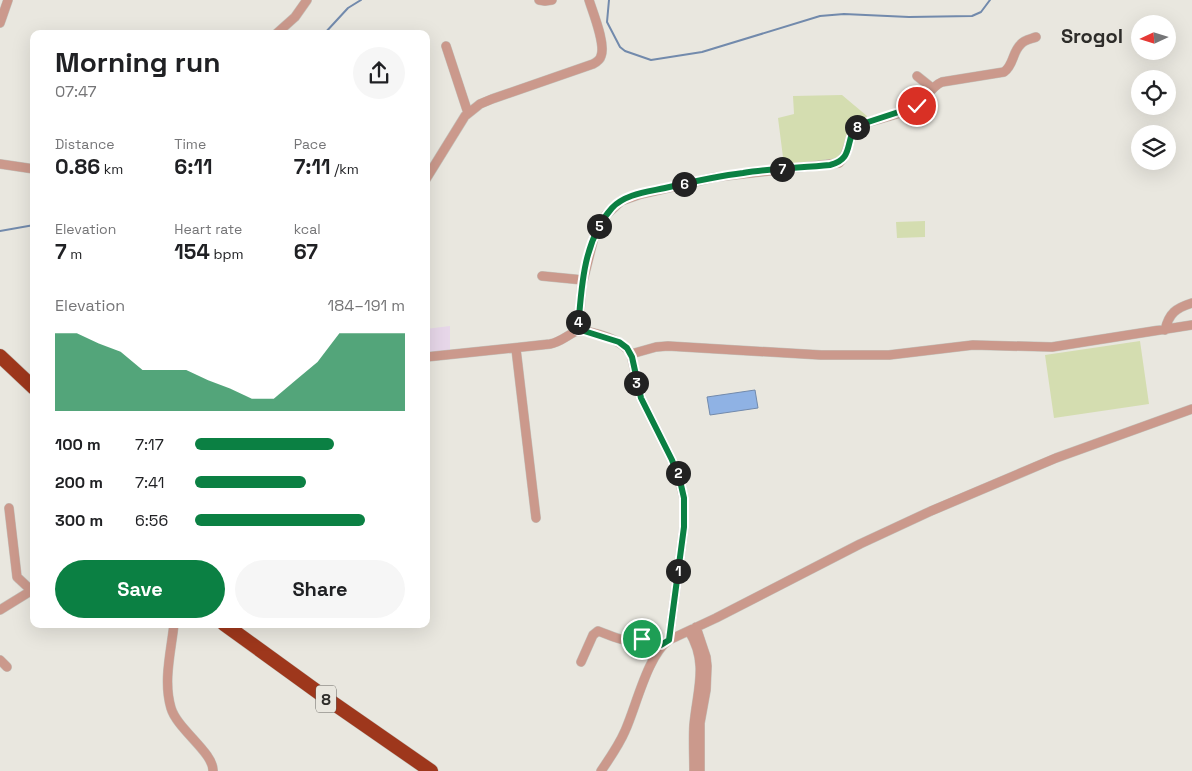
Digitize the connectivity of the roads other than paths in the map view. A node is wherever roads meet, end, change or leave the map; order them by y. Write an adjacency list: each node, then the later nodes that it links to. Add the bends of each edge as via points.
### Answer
1 (8, 0): 6 (street)
2 (307, 0): 7 (street)
3 (539, 0): 4 (street)
4 (552, 0)
5 (589, 0): 12 (street, via 602,44 599,61 492,99)
6 (0, 23)
7 (280, 30)
8 (1036, 37): 11 (street, via 1021,44 1004,72 942,82)
9 (446, 46): 12 (street)
10 (917, 76): 11 (street)
11 (932, 88): 17 (street, via 910,109 859,125 847,154 839,163 716,177 621,201 606,215 594,237)
12 (468, 113): 15 (street)
13 (0, 164): 14 (street)
14 (30, 168)
15 (430, 174)
16 (542, 276): 17 (street)
17 (583, 280): 21 (street)
18 (1192, 303): 20 (street, via 1168,317)
19 (1192, 326): 20 (street)
20 (1165, 330): 23 (street, via 1052,347 968,346 889,355 820,355 668,346)
21 (578, 331): 22 (street, via 556,343); 23 (street, via 619,342)
22 (516, 349): 24 (street); 29 (street)
23 (631, 354): 36 (street, via 641,398 675,466 684,498 684,527)
24 (430, 357)
25 (2, 361): 26 (highway)
26 (30, 385)
27 (1192, 409): 35 (street, via 1056,458 931,511)
28 (9, 508): 30 (street, via 17,577)
29 (536, 518)
30 (30, 588)
31 (30, 592): 32 (street)
32 (0, 610)
33 (174, 628): 41 (street, via 168,673 172,710 211,760)
34 (229, 628): 42 (highway, 8)
35 (692, 629): 36 (street); 40 (street, via 701,666)
36 (665, 642): 38 (street, via 627,640 598,631 593,635); 43 (street, via 649,667 624,733)
37 (0, 660): 39 (street)
38 (582, 662)
39 (7, 667)
40 (697, 723): 44 (street); 45 (street)
41 (213, 771)
42 (431, 771)
43 (601, 771)
44 (694, 771)
45 (700, 771)

